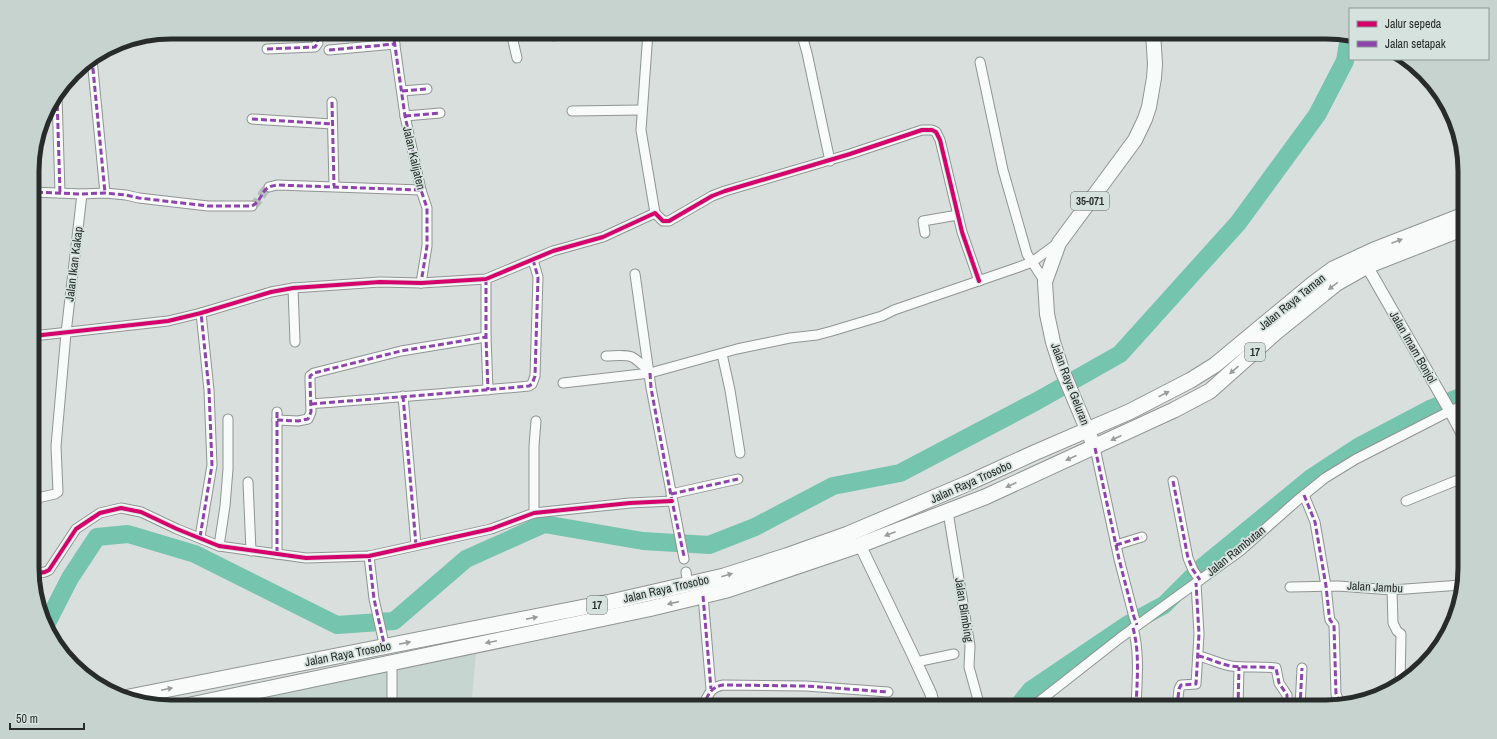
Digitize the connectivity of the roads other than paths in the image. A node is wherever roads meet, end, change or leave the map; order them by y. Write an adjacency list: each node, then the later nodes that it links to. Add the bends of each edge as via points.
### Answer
1 (317, 39): 8 (street, via 315,46)
2 (395, 39): 7 (street, Jalan Kalijaten)
3 (513, 39): 10 (street)
4 (647, 39): 17 (street)
5 (803, 39): 23 (street)
6 (1153, 39): 37 (main road, Jalan Raya Geluran / 35-071, via 1153,90 1135,140)
7 (395, 44): 9 (street); 14 (street, Jalan Kalijaten)
8 (267, 49)
9 (329, 50)
10 (517, 58)
11 (980, 62): 40 (street, via 1003,170 1027,254)
12 (93, 65): 28 (street)
13 (427, 89): 14 (street)
14 (402, 91): 20 (street, Jalan Kalijaten)
15 (332, 102): 22 (street)
16 (57, 105): 29 (street)
17 (641, 110): 18 (street); 32 (street, via 641,137)
18 (572, 111)
19 (440, 113): 20 (street)
20 (405, 116): 26 (street, Jalan Kalijaten)
21 (252, 119): 22 (street)
22 (332, 124): 24 (street)
23 (830, 160): 32 (street, via 725,191 669,221 663,221); 33 (street, via 922,130 932,130 940,140)
24 (334, 186): 25 (street); 26 (street)
25 (269, 187)
26 (421, 190): 45 (street, Jalan Kalijaten, via 427,208 427,246)
27 (39, 192): 29 (street)
28 (105, 192): 30 (street); 31 (street, via 208,206)
29 (60, 193): 30 (street)
30 (82, 194): 48 (street, Jalan Ikan Kakap)
31 (252, 206)
32 (654, 213): 38 (street, via 603,237 552,251)
33 (958, 215): 36 (street, via 924,221); 43 (street)
34 (1458, 218): 39 (highway, Jalan Raya Taman / 17, one-way to 34)
35 (1458, 230): 39 (highway, Jalan Raya Taman / 17)
36 (925, 233)
37 (1059, 243): 40 (street); 44 (main road, Jalan Raya Geluran / 35-071)
38 (537, 258): 42 (street); 56 (street, via 535,380 529,386)
39 (1364, 261): 59 (street, Jalan Imam Bonjol); 64 (highway, Jalan Raya Taman / 17, one-way to 39, via 1191,380 1215,365 1333,269); 65 (highway, Jalan Raya Taman / 17, one-way to 65, via 1210,391)
40 (1032, 262): 43 (street); 44 (street)
41 (635, 274): 54 (street)
42 (486, 279): 45 (street); 50 (street)
43 (979, 281): 52 (street, via 832,332 790,338)
44 (1045, 282): 64 (main road, Jalan Raya Geluran / 35-071, via 1047,314 1054,342 1062,370)
45 (421, 283): 46 (street, via 380,282)
46 (293, 288): 47 (street); 51 (street)
47 (201, 313): 48 (street, via 168,321); 77 (street, via 209,390 212,465)
48 (66, 333): 49 (street); 72 (street, Jalan Ikan Kakap, via 56,446 58,492)
49 (39, 335)
50 (486, 337): 56 (street); 58 (street, via 401,351 314,373 310,376)
51 (295, 342)
52 (722, 354): 54 (street); 66 (street)
53 (606, 356): 54 (street, via 633,357)
54 (650, 373): 55 (street); 73 (street)
55 (562, 383)
56 (488, 390): 57 (street)
57 (403, 396): 58 (street); 79 (street)
58 (311, 404): 84 (street, via 310,416 306,420 298,421 277,416)
59 (1446, 404): 60 (street, Jalan Rambutan); 63 (street, Jalan Imam Bonjol); 71 (street, Jalan Rambutan, via 1325,478)
60 (1458, 405)
61 (228, 419): 82 (street, via 228,470)
62 (536, 421): 75 (street, via 534,446)
63 (1458, 426)
64 (1087, 430): 65 (main road, Jalan Raya Geluran / 35-071); 95 (highway, Jalan Raya Trosobo / 17, one-way to 64, via 615,601 687,578 754,566 848,534)
65 (1095, 448): 76 (highway, Jalan Raya Trosobo / 17, one-way to 76); 81 (street)
66 (740, 453)
67 (738, 479): 73 (street)
68 (1458, 480): 74 (street)
69 (1173, 481): 88 (street, via 1188,558)
70 (248, 482): 83 (street)
71 (1304, 495): 88 (street, Jalan Rambutan, via 1240,551); 90 (street, via 1315,522)
72 (39, 498)
73 (672, 498): 75 (street); 86 (street)
74 (1406, 501)
75 (539, 512): 79 (street, via 491,529)
76 (948, 512): 80 (highway, Jalan Raya Trosobo / 17, one-way to 80); 111 (street, Jalan Blimbing, via 970,646 969,667)
77 (200, 538): 82 (street); 87 (street, via 141,512 121,508 100,513 76,529 49,570)
78 (1142, 538): 81 (street)
79 (416, 545): 85 (street)
80 (860, 545): 93 (highway, Jalan Raya Trosobo / 17, via 768,577); 99 (street)
81 (1116, 545): 94 (street)
82 (219, 546): 83 (street)
83 (251, 551): 84 (street)
84 (277, 554): 85 (street, via 306,558)
85 (369, 556): 95 (street, via 374,599)
86 (684, 557)
87 (39, 573)
88 (1196, 578): 94 (street, Jalan Rambutan); 97 (street)
89 (1457, 585): 92 (street, Jalan Jambu)
90 (1326, 586): 91 (street, Jalan Jambu); 92 (street, Jalan Jambu); 106 (street, via 1329,614 1334,630 1336,694)
91 (1290, 587)
92 (1392, 590): 102 (street, via 1393,623 1401,634)
93 (703, 596): 98 (highway, Jalan Raya Trosobo / 17, one-way to 98); 103 (street)
94 (1135, 623): 112 (street, Jalan Rambutan); 113 (street)
95 (383, 641): 105 (highway, Jalan Raya Trosobo / 17, one-way to 95)
96 (954, 654): 99 (street)
97 (1198, 656): 100 (street); 114 (street, via 1196,684 1181,685)
98 (392, 662): 107 (highway, Jalan Raya Trosobo / 17); 108 (street)
99 (916, 662): 110 (street)
100 (1239, 667): 115 (street); 116 (street, via 1276,668)
101 (1302, 668): 117 (street)
102 (1400, 677)
103 (711, 689): 104 (street, via 717,686 806,686); 109 (street)
104 (888, 692)
105 (140, 696)
106 (1339, 699)
107 (213, 700)
108 (392, 700)
109 (706, 700)
110 (932, 700)
111 (978, 700)
112 (1041, 700)
113 (1136, 700)
114 (1178, 700)
115 (1238, 700)
116 (1287, 700)
117 (1300, 700)

